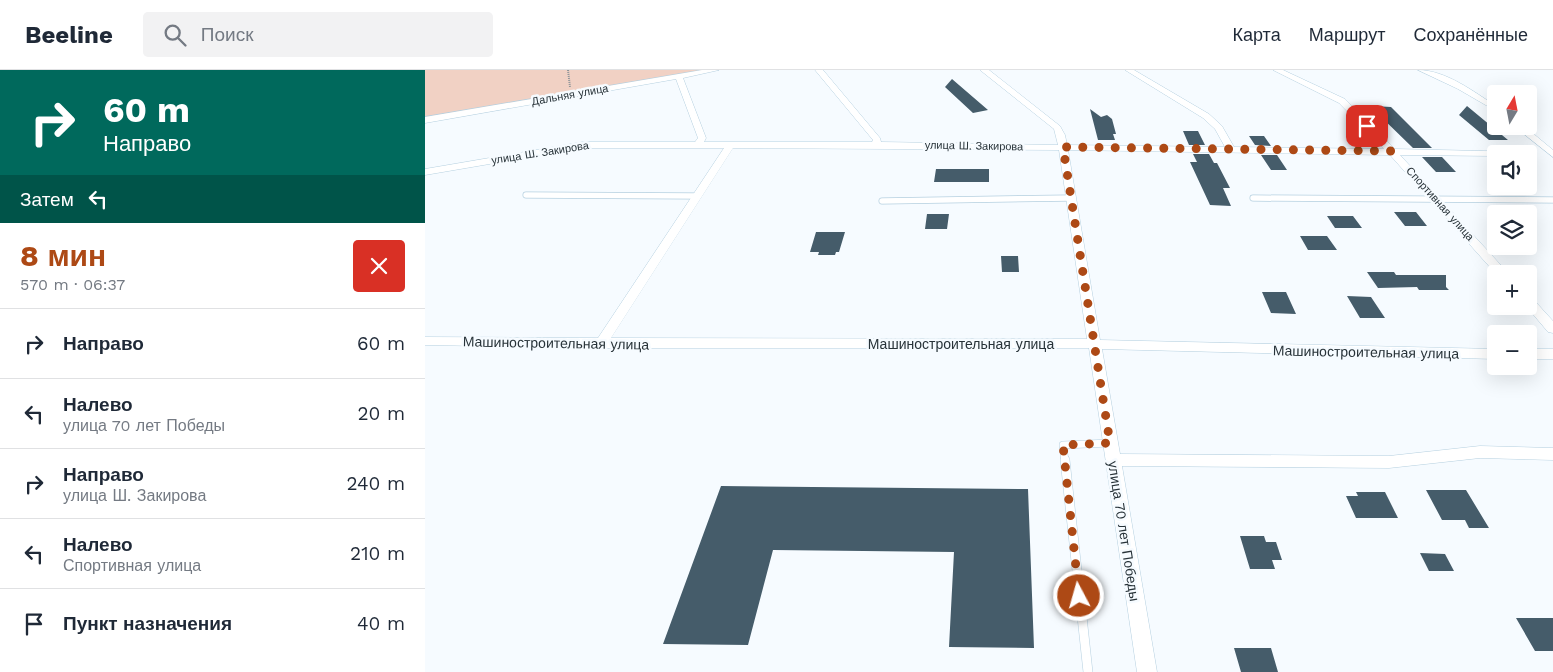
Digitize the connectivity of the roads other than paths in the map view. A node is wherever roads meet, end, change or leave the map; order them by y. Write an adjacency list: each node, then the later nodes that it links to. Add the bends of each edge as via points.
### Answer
1 (715, 70): 7 (street, Дальняя улица)
2 (819, 70): 13 (street, via 877,140)
3 (984, 70): 14 (street, улица 70 лет Победы, via 1057,128)
4 (1129, 70): 15 (street, via 1206,116 1219,128)
5 (1277, 70): 16 (street, Спортивная улица, via 1342,101)
6 (1422, 70): 8 (street, via 1461,87)
7 (679, 76): 9 (street, Дальняя улица); 12 (street, via 702,138)
8 (1487, 103)
9 (425, 120)
10 (1529, 135): 19 (street)
11 (730, 144): 12 (street, улица Ш. Закирова); 13 (street, улица Ш. Закирова); 22 (street)
12 (698, 145): 20 (street, улица Ш. Закирова, via 583,145)
13 (876, 145): 14 (street, улица Ш. Закирова)
14 (1063, 147): 15 (street, улица Ш. Закирова); 23 (street, улица 70 лет Победы)
15 (1231, 150): 16 (street, улица Ш. Закирова)
16 (1391, 151): 17 (street, улица Ш. Закирова); 25 (street, Спортивная улица)
17 (1487, 153)
18 (1537, 154): 19 (street, улица Ш. Закирова)
19 (1553, 154)
20 (425, 172)
21 (526, 195): 22 (lane)
22 (697, 196): 32 (street)
23 (1071, 198): 27 (lane); 33 (street, улица 70 лет Победы)
24 (1253, 198): 25 (lane)
25 (1435, 200): 26 (lane); 28 (street, Спортивная улица)
26 (1553, 200)
27 (882, 201)
28 (1495, 265)
29 (1537, 311): 30 (street)
30 (1553, 328)
31 (425, 341): 32 (street, Машиностроительная улица)
32 (601, 344): 33 (street, Машиностроительная улица)
33 (1094, 344): 34 (street, Машиностроительная улица); 37 (street, улица 70 лет Победы)
34 (1487, 354)
35 (1537, 354): 36 (street)
36 (1553, 354)
37 (1110, 443): 39 (street, улица 70 лет Победы); 40 (lane, via 1063,445)
38 (1553, 454): 39 (street, via 1480,452 1389,462)
39 (1113, 460): 41 (street, улица 70 лет Победы)
40 (1088, 672)
41 (1147, 672)

